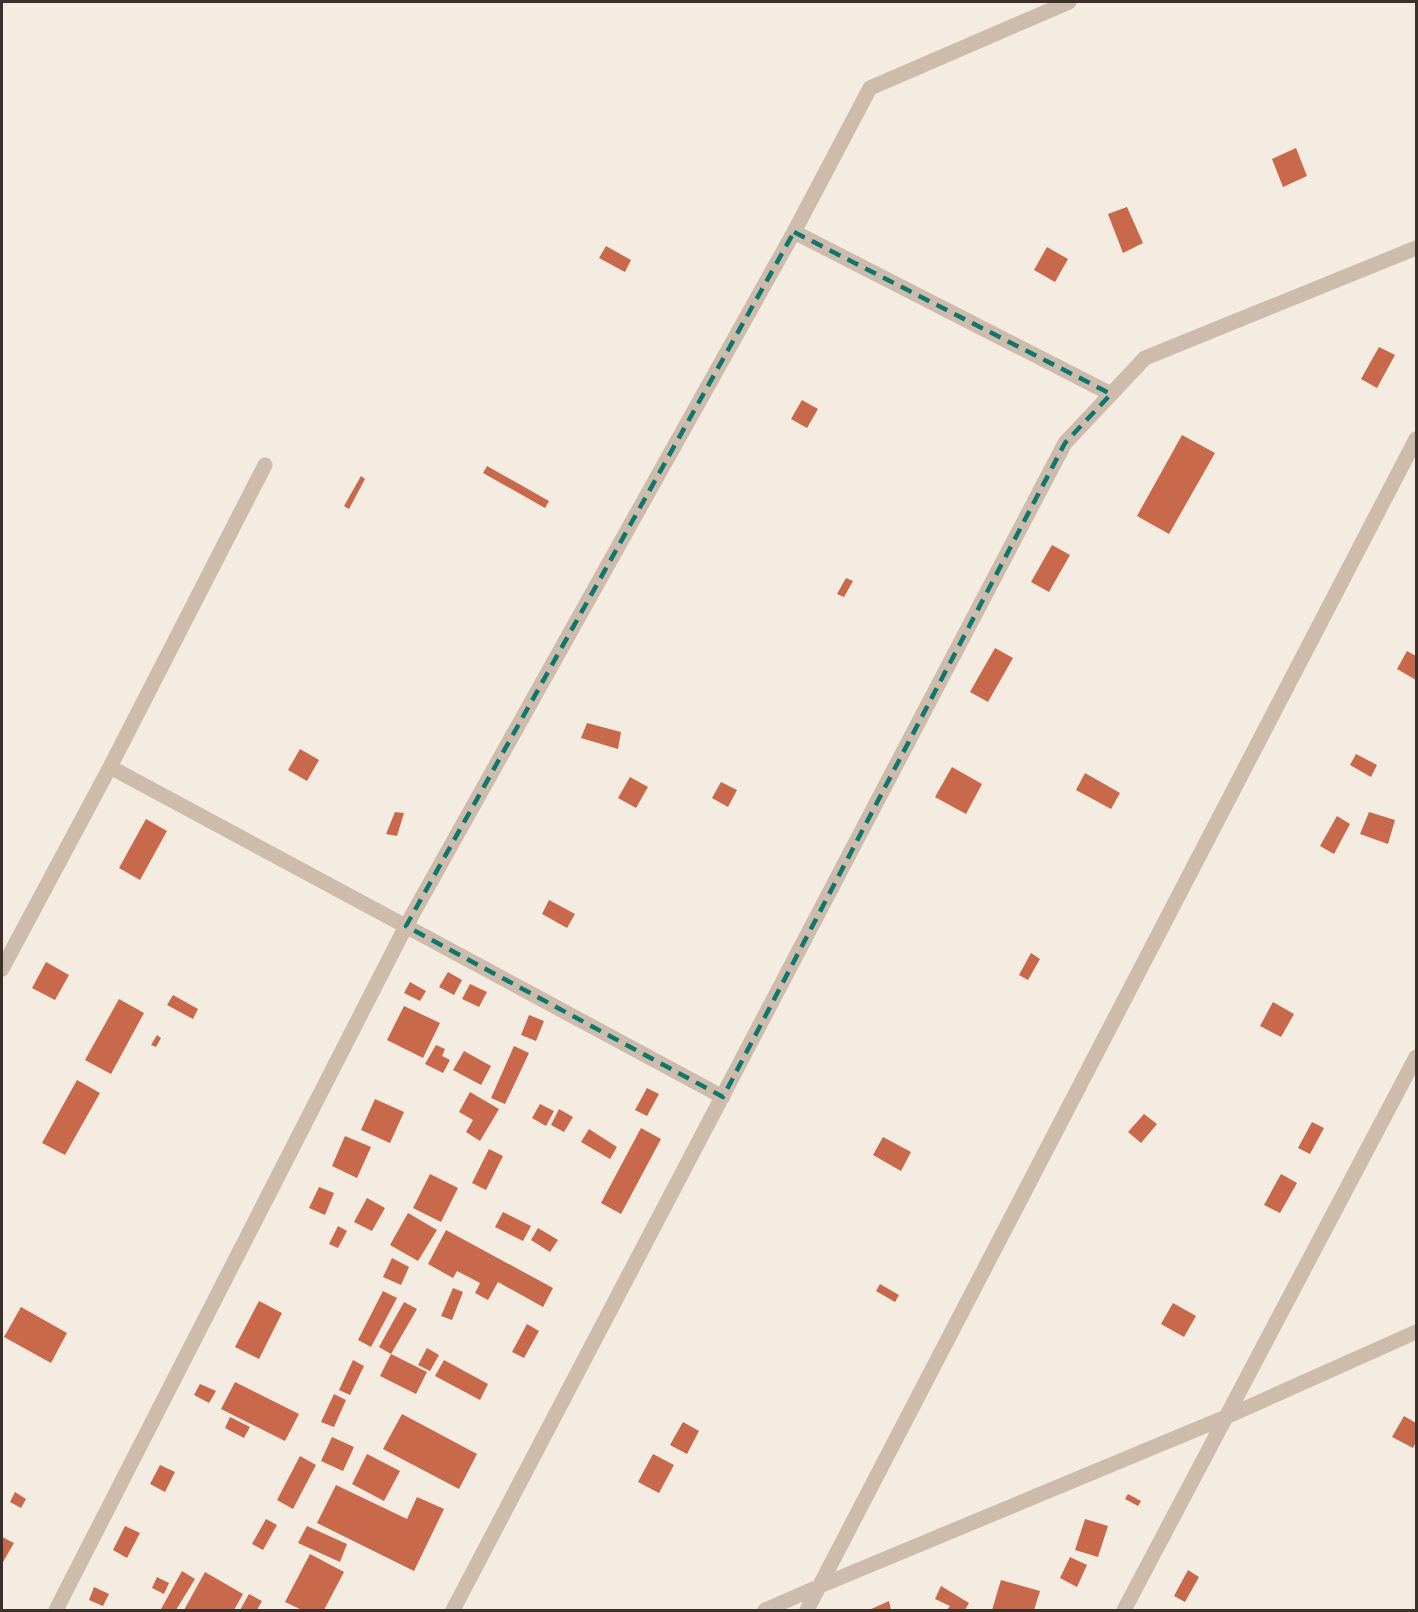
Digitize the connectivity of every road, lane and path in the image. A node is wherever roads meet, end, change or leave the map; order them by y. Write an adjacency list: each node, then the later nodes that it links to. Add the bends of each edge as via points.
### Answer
1 (1069, 2): 2 (street, via 870,88)
2 (794, 232): 4 (street); 8 (street)
3 (1416, 249): 4 (street, via 1145,358)
4 (1111, 394): 11 (street, via 1065,443)
5 (1416, 440): 14 (street)
6 (265, 465): 7 (street)
7 (110, 767): 8 (street); 9 (street)
8 (406, 926): 11 (street); 15 (street)
9 (2, 969)
10 (1416, 1058): 13 (street)
11 (723, 1097): 16 (street)
12 (1416, 1332): 13 (street)
13 (1226, 1417): 14 (street); 19 (street)
14 (820, 1586): 17 (street); 18 (street)
15 (56, 1611)
16 (453, 1611)
17 (765, 1611)
18 (807, 1611)
19 (1124, 1611)

